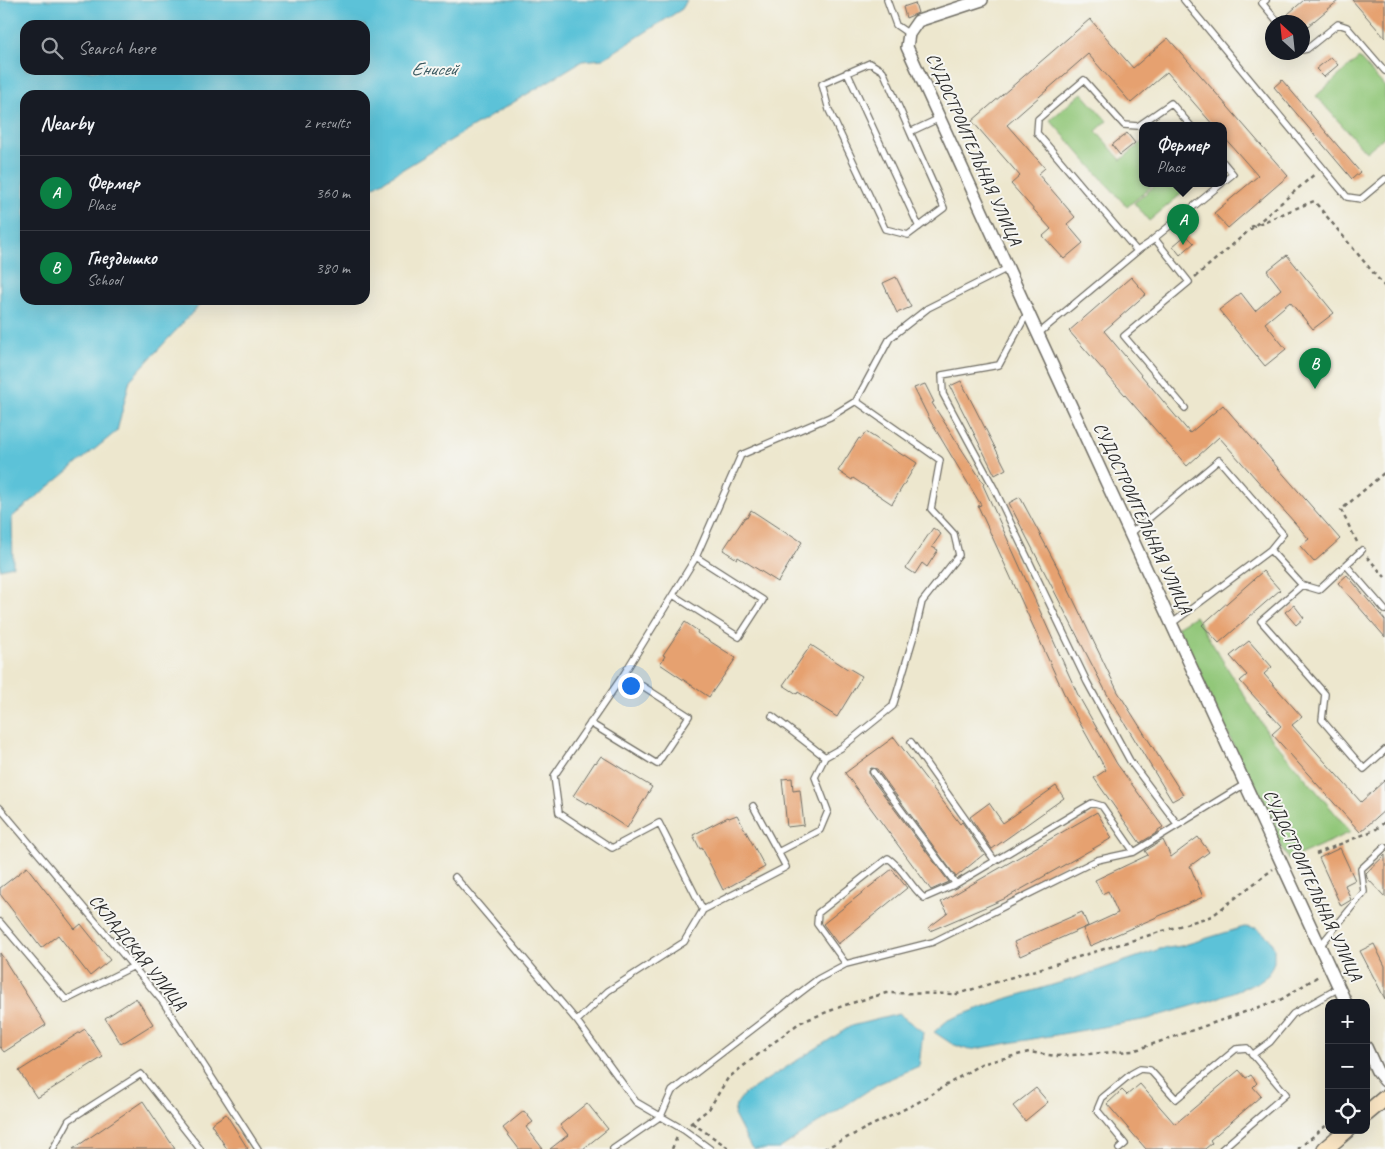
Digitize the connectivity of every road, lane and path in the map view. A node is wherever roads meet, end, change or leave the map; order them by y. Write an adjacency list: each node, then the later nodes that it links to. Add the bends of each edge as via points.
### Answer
1 (887, 0): 6 (lane, via 896,24)
2 (982, 0): 6 (street, via 918,21)
3 (1184, 0): 16 (lane)
4 (1263, 1): 5 (lane)
5 (1273, 15)
6 (909, 34): 10 (street, СУДОСТРОИТЕЛЬНАЯ УЛИЦА, via 908,47)
7 (1310, 47): 8 (lane, via 1338,24 1347,27)
8 (1385, 71)
9 (846, 72): 14 (lane, via 870,63 883,71); 20 (lane); 20 (lane, via 822,84 829,110 885,229 908,235)
10 (940, 118): 14 (lane); 24 (street, СУДОСТРОИТЕЛЬНАЯ УЛИЦА)
11 (1144, 122): 12 (lane, via 1171,103)
12 (1188, 122)
13 (1139, 125): 23 (lane, via 1124,125 1084,80 1038,119 1037,133)
14 (910, 132): 20 (lane, via 944,208)
15 (1227, 167): 17 (lane, via 1233,174)
16 (1322, 167): 18 (lane, via 1347,197 1361,198); 21 (path)
17 (1227, 179)
18 (1385, 179)
19 (1217, 187): 22 (lane)
20 (919, 227)
21 (1251, 227): 25 (path); 26 (path, via 1314,201)
22 (1155, 239): 23 (lane); 25 (lane)
23 (1137, 251): 28 (lane)
24 (1008, 268): 27 (street, СУДОСТРОИТЕЛЬНАЯ УЛИЦА); 29 (lane, via 928,308 890,338)
25 (1189, 282): 30 (lane, via 1124,336)
26 (1385, 287)
27 (1028, 312): 28 (street, СУДОСТРОИТЕЛЬНАЯ УЛИЦА); 53 (lane, via 999,365 942,375 943,394 994,488 1087,682 1130,761)
28 (1038, 334): 32 (street, СУДОСТРОИТЕЛЬНАЯ УЛИЦА)
29 (856, 401): 35 (lane, via 830,417 741,455); 47 (lane, via 940,460 932,509 954,534 959,554 922,602 893,706 841,748)
30 (1185, 408)
31 (1385, 472): 34 (path, via 1342,510)
32 (1130, 534): 33 (lane, via 1219,460 1283,534); 41 (street, СУДОСТРОИТЕЛЬНАЯ УЛИЦА)
33 (1270, 550): 38 (lane); 41 (lane)
34 (1362, 550): 36 (lane); 37 (path)
35 (696, 557): 39 (lane); 39 (lane, via 763,600 739,637)
36 (1346, 565): 38 (lane, via 1319,590); 40 (lane)
37 (1385, 577)
38 (1302, 585): 46 (lane, via 1261,621 1325,694 1322,720 1364,769)
39 (673, 595): 42 (lane)
40 (1385, 610)
41 (1171, 624): 49 (street, СУДОСТРОИТЕЛЬНАЯ УЛИЦА)
42 (624, 674): 44 (lane); 44 (lane, via 689,716 657,764)
43 (772, 716): 47 (lane)
44 (590, 723): 62 (lane, via 554,776 559,813 612,848 658,823)
45 (911, 742): 58 (lane)
46 (1385, 750)
47 (825, 756): 55 (lane, via 815,777 828,811 820,830)
48 (873, 772): 61 (lane)
49 (1246, 784): 53 (lane); 64 (street, СУДОСТРОИТЕЛЬНАЯ УЛИЦА)
50 (753, 806): 55 (lane)
51 (0, 808): 66 (lane, СКЛАДСКАЯ УЛИЦА)
52 (1385, 822): 57 (path, via 1375,830)
53 (1178, 825): 56 (lane)
54 (1384, 849): 64 (lane, via 1361,868 1364,892)
55 (778, 852): 62 (lane, via 786,867)
56 (1134, 852): 58 (lane, via 1102,806 1092,803); 65 (lane, via 1097,860 933,942)
57 (1316, 854)
58 (995, 861): 61 (lane)
59 (1277, 865): 77 (path, via 1212,916 958,994 886,993 799,1023 728,1078 708,1109)
60 (455, 877): 70 (lane)
61 (956, 884): 65 (lane, via 924,898 888,858 818,913 817,924)
62 (703, 910): 70 (lane, via 684,942 608,991)
63 (0, 922): 66 (lane, via 66,1000)
64 (1320, 946): 68 (street, СУДОСТРОИТЕЛЬНАЯ УЛИЦА)
65 (846, 964): 76 (lane, via 818,979 672,1091)
66 (132, 967): 83 (lane, СКЛАДСКАЯ УЛИЦА, via 163,1002)
67 (1325, 972): 88 (path, via 1282,999 1133,1051 1056,1056 1029,1052 981,1064 916,1103)
68 (1339, 988): 69 (street, СУДОСТРОИТЕЛЬНАЯ УЛИЦА); 71 (lane, via 1294,1014 1270,1042)
69 (1344, 999)
70 (577, 1021): 76 (lane, via 636,1102)
71 (1252, 1055): 89 (lane, via 1247,1048 1236,1049 1176,1099 1150,1070 1140,1069 1132,1074 1102,1098 1097,1110 1125,1144); 90 (lane, via 1286,1094)
72 (1370, 1056): 73 (street)
73 (1385, 1080)
74 (1385, 1098): 75 (main road)
75 (1370, 1111)
76 (661, 1116): 79 (lane); 84 (lane)
77 (692, 1122): 79 (path); 87 (path)
78 (1325, 1126): 91 (path)
79 (684, 1130): 85 (path); 86 (lane)
80 (1342, 1134): 92 (main road)
81 (53, 1149): 82 (lane, via 69,1120 141,1074)
82 (200, 1149)
83 (258, 1149)
84 (612, 1149)
85 (672, 1149)
86 (710, 1149)
87 (730, 1149)
88 (824, 1149)
89 (1119, 1149)
90 (1222, 1149)
91 (1298, 1149)
92 (1325, 1149)

